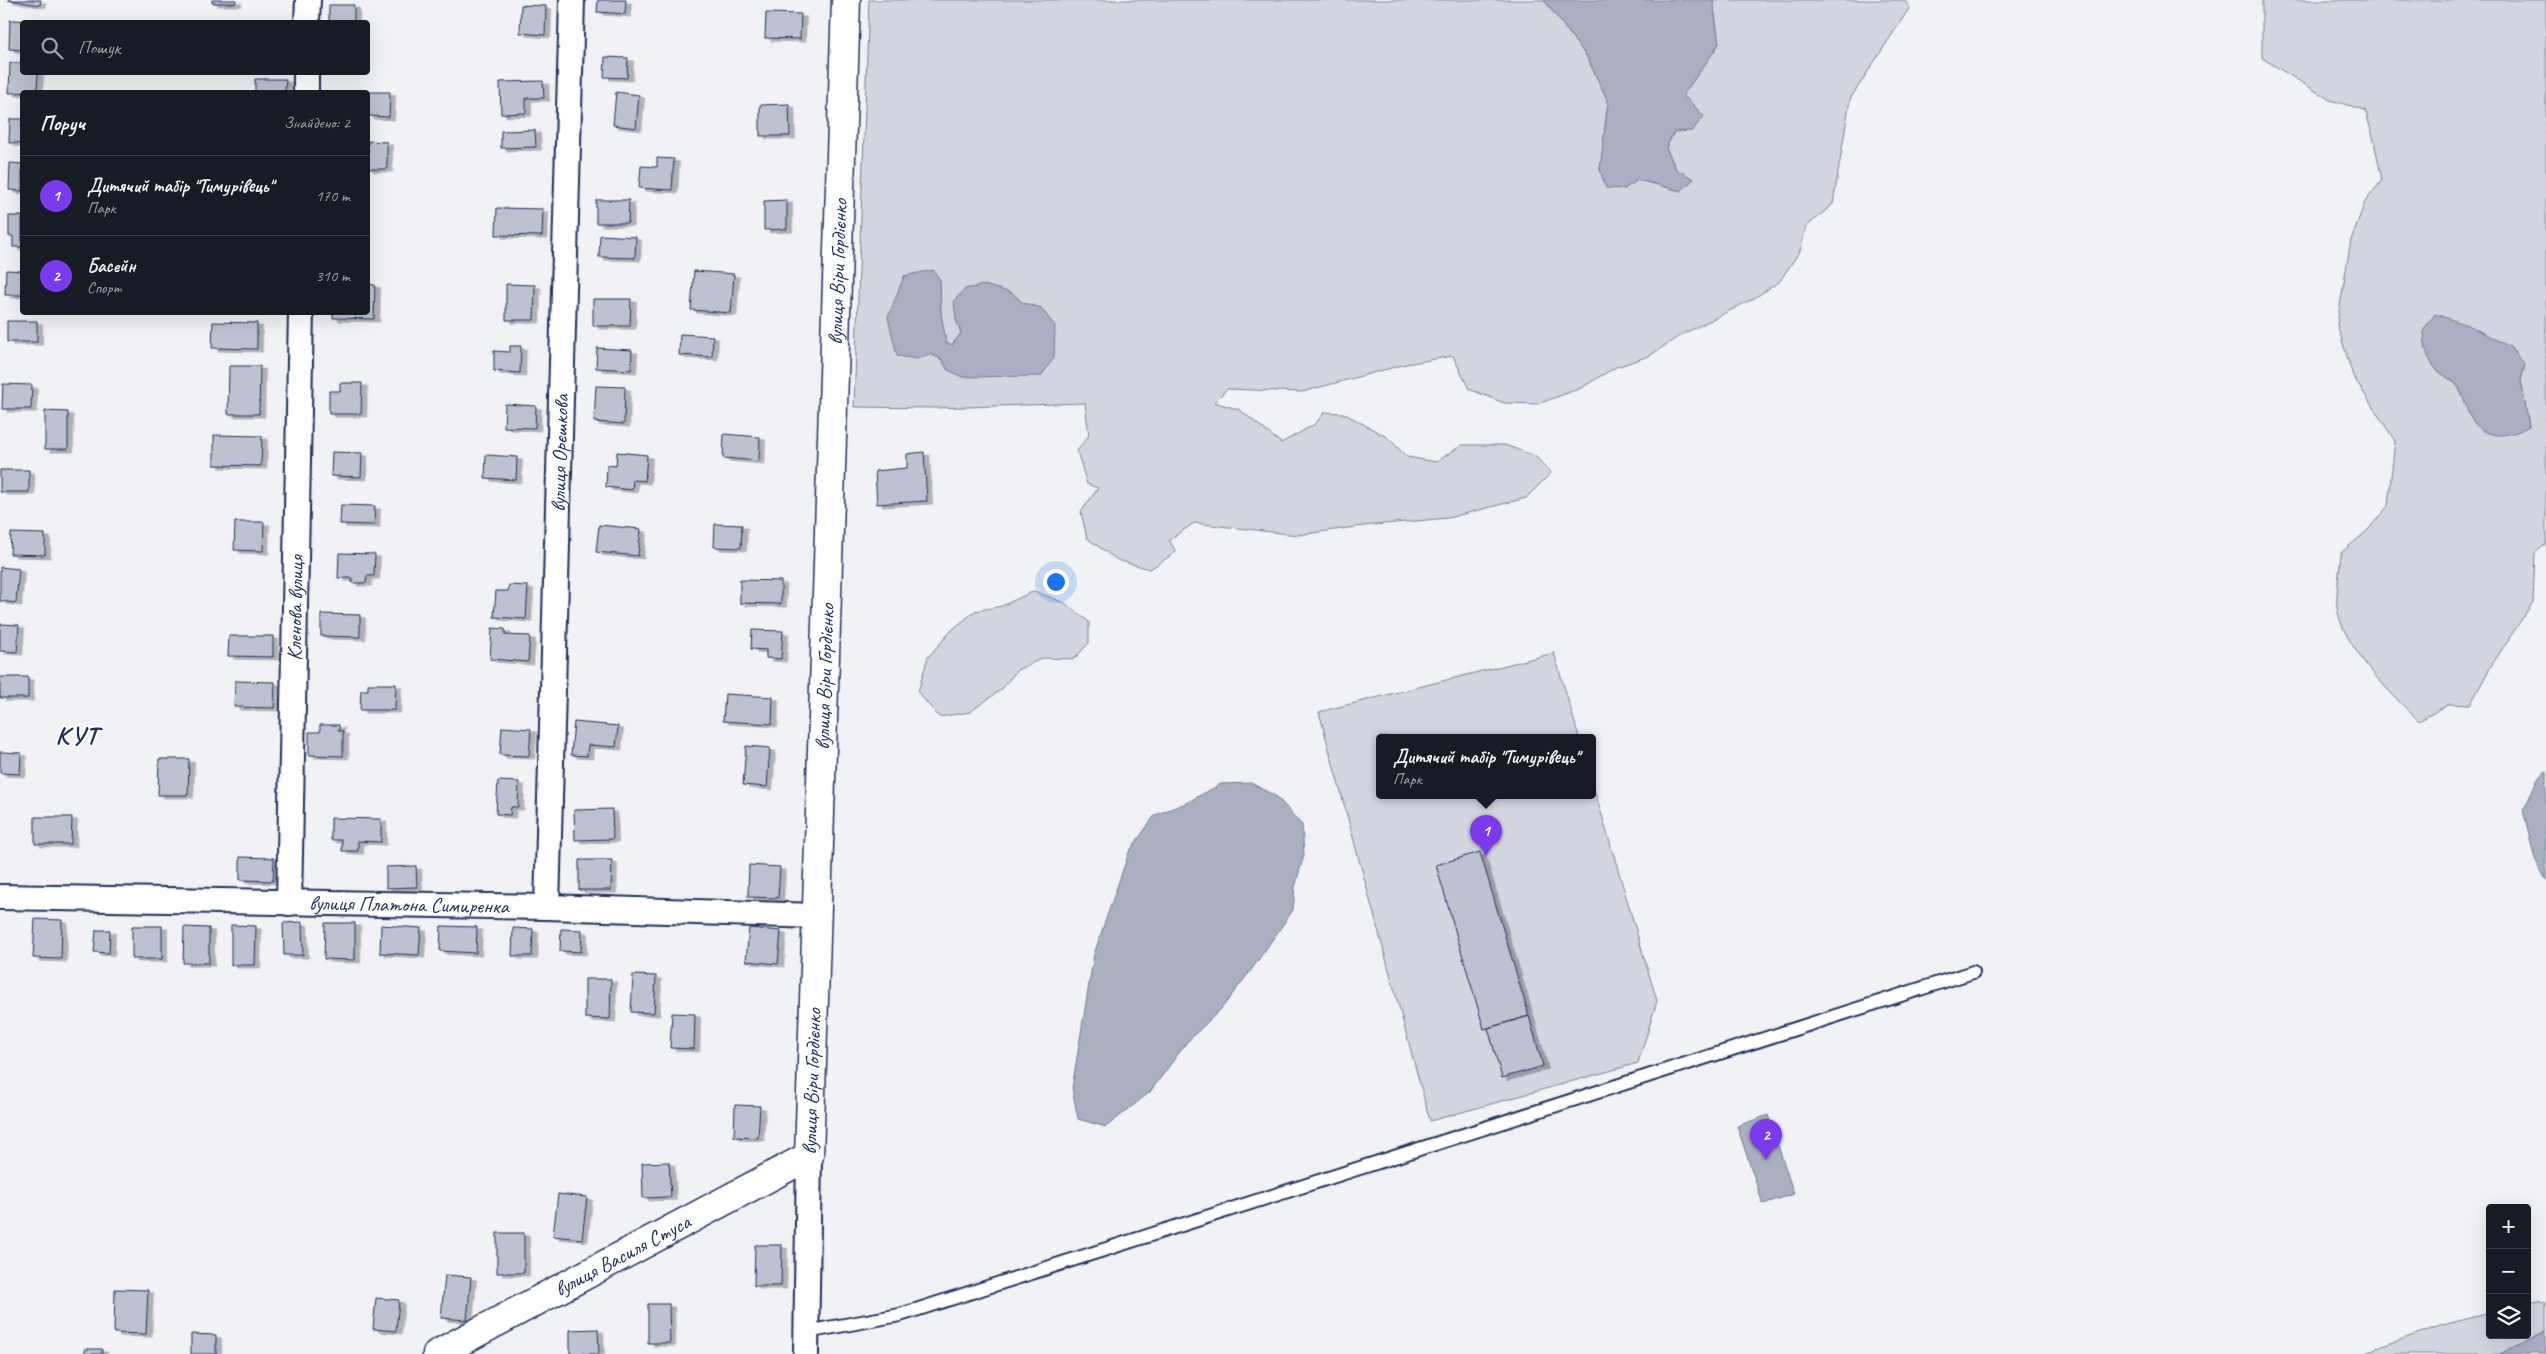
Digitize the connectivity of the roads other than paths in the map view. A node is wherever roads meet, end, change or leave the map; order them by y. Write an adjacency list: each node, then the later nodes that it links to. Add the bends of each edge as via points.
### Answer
1 (308, 0): 4 (street)
2 (572, 0): 10 (street, вулиця Орєшкова)
3 (846, 0): 11 (street, вулиця Віри Гордієнко)
4 (307, 20)
5 (306, 75): 6 (street)
6 (306, 90)
7 (301, 315): 9 (street, Кленова вулиця)
8 (0, 897): 9 (street, вулиця Платона Симиренка)
9 (289, 903): 10 (street, вулиця Платона Симиренка)
10 (547, 907): 11 (street, вулиця Платона Симиренка)
11 (816, 916): 13 (street, вулиця Віри Гордієнко)
12 (1974, 972): 14 (lane)
13 (809, 1156): 14 (street, вулиця Віри Гордієнко); 15 (street, вулиця Василя Стуса)
14 (806, 1343)
15 (437, 1354)

